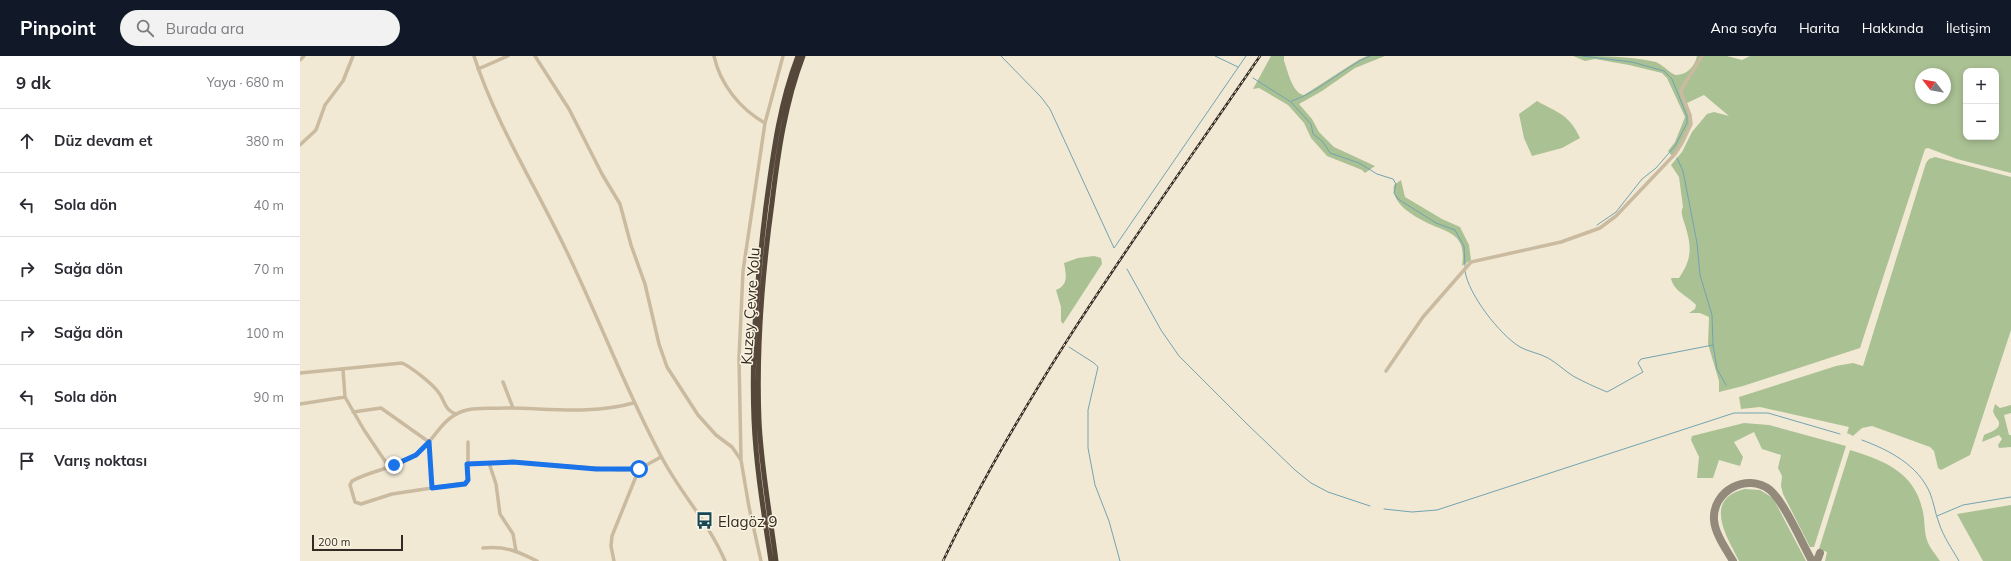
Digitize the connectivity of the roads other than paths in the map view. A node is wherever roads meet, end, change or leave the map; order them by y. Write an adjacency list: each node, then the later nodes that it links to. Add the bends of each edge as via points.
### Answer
1 (304, 56): 11 (street)
2 (353, 56): 14 (street, via 343,81 325,105 316,130)
3 (474, 56): 12 (street)
4 (508, 56): 12 (street)
5 (535, 56): 28 (street, via 569,109 620,204 667,367 698,415)
6 (714, 56): 13 (street, via 720,75 733,95 750,113)
7 (783, 56): 13 (street)
8 (798, 56): 40 (highway, Kuzey Çevre Yolu, via 778,127 756,298 754,422 760,489)
9 (803, 56): 41 (highway, Kuzey Çevre Yolu, via 790,96 778,154 759,327 759,422)
10 (1702, 56): 16 (street, via 1682,90 1691,121 1682,143 1672,158 1616,216 1596,230 1561,242 1471,262 1423,317)
11 (300, 60)
12 (478, 69): 20 (street, via 491,104 589,297)
13 (765, 123): 28 (street, via 743,271 739,358)
14 (300, 145)
15 (344, 370): 17 (street); 19 (street); 24 (street, via 397,362 404,364 438,391 447,409)
16 (1386, 371)
17 (300, 373)
18 (503, 382): 22 (street)
19 (345, 397): 21 (street); 23 (street)
20 (634, 403): 22 (street, via 583,409); 27 (street)
21 (300, 404)
22 (513, 408): 24 (street, via 474,409)
23 (353, 412): 25 (street, via 381,408); 31 (street)
24 (456, 414): 25 (street, via 439,428)
25 (429, 442): 31 (street, via 414,456); 33 (street)
26 (468, 442): 30 (street)
27 (661, 457): 32 (street); 38 (street, via 709,527)
28 (741, 460): 39 (street)
29 (489, 463): 30 (street); 32 (street); 35 (street, via 496,481 500,514 512,534)
30 (467, 464): 33 (street, via 468,480 465,484)
31 (389, 467): 33 (street, via 352,481 356,503 361,504 385,495)
32 (639, 469): 37 (street, via 612,536)
33 (432, 488)
34 (483, 548): 35 (street, via 501,547)
35 (516, 551): 36 (street)
36 (537, 561)
37 (614, 561)
38 (725, 561)
39 (761, 561)
40 (771, 561)
41 (776, 561)

